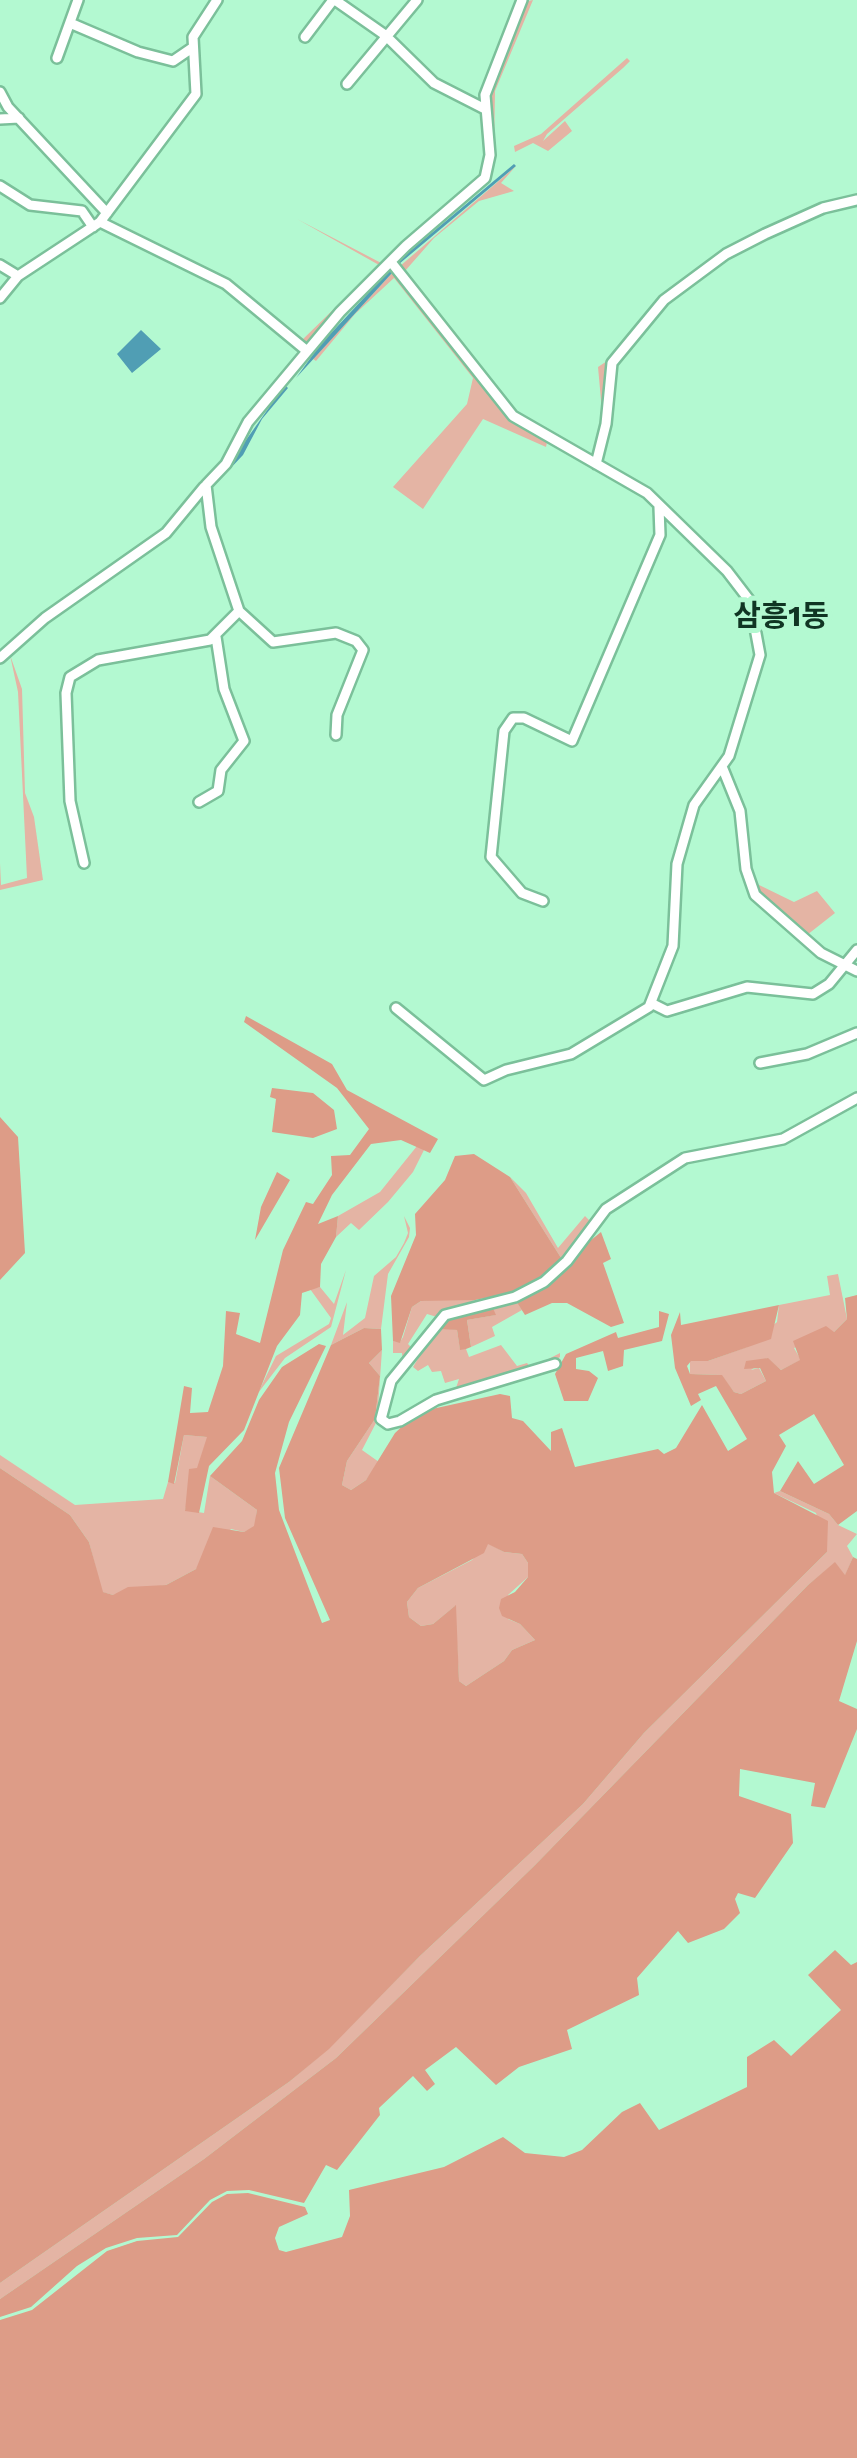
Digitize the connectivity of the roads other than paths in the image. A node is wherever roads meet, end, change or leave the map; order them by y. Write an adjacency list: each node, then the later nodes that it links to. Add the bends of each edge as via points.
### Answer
1 (78, 0): 6 (street)
2 (217, 0): 9 (street)
3 (334, 0): 7 (street); 8 (street)
4 (417, 0): 7 (street)
5 (522, 0): 13 (street)
6 (70, 23): 9 (street, via 173,60); 10 (street)
7 (385, 35): 11 (street); 13 (street, via 434,83)
8 (305, 38)
9 (192, 48): 18 (street, via 196,94)
10 (57, 58)
11 (347, 84)
12 (0, 92): 14 (street)
13 (484, 108): 20 (street, via 490,156 485,178)
14 (19, 118): 15 (street); 18 (street)
15 (0, 120)
16 (0, 186): 19 (street, via 30,205 82,211)
17 (857, 200): 25 (street, via 822,208 726,254 664,300 612,364)
18 (106, 212): 19 (street)
19 (97, 225): 22 (street); 24 (street, via 226,284)
20 (391, 262): 24 (street); 25 (street, via 513,416)
21 (0, 264): 22 (street)
22 (18, 276): 23 (street)
23 (0, 298)
24 (307, 351): 26 (street)
25 (596, 464): 27 (street, via 647,493)
26 (206, 485): 28 (street, via 210,527); 30 (street, via 166,533)
27 (658, 508): 32 (street, via 727,571 754,614 758,665); 35 (street, via 660,534 572,742 524,718 512,718 504,731 492,857 522,893)
28 (238, 610): 29 (street); 31 (street, via 273,642 336,633 360,644 364,656 337,715)
29 (216, 637): 33 (street, via 243,744 221,770 218,791); 34 (street, via 98,660 70,677 70,801)
30 (0, 658)
31 (336, 735)
32 (723, 769): 37 (street, via 740,811 752,891 820,953); 39 (street, via 698,795 686,830 674,882 675,935)
33 (198, 802)
34 (84, 863)
35 (543, 901)
36 (857, 950): 37 (street)
37 (844, 964): 38 (street); 39 (street, via 814,994 747,986 666,1011)
38 (857, 971)
39 (651, 1003): 40 (street, via 571,1054 484,1080)
40 (396, 1008)
41 (857, 1033): 42 (street, via 827,1048)
42 (760, 1063)
43 (857, 1098): 44 (street, via 783,1139 685,1158 606,1209 544,1282 515,1297 445,1315 391,1382 381,1420 400,1421 436,1400)
44 (555, 1364)

